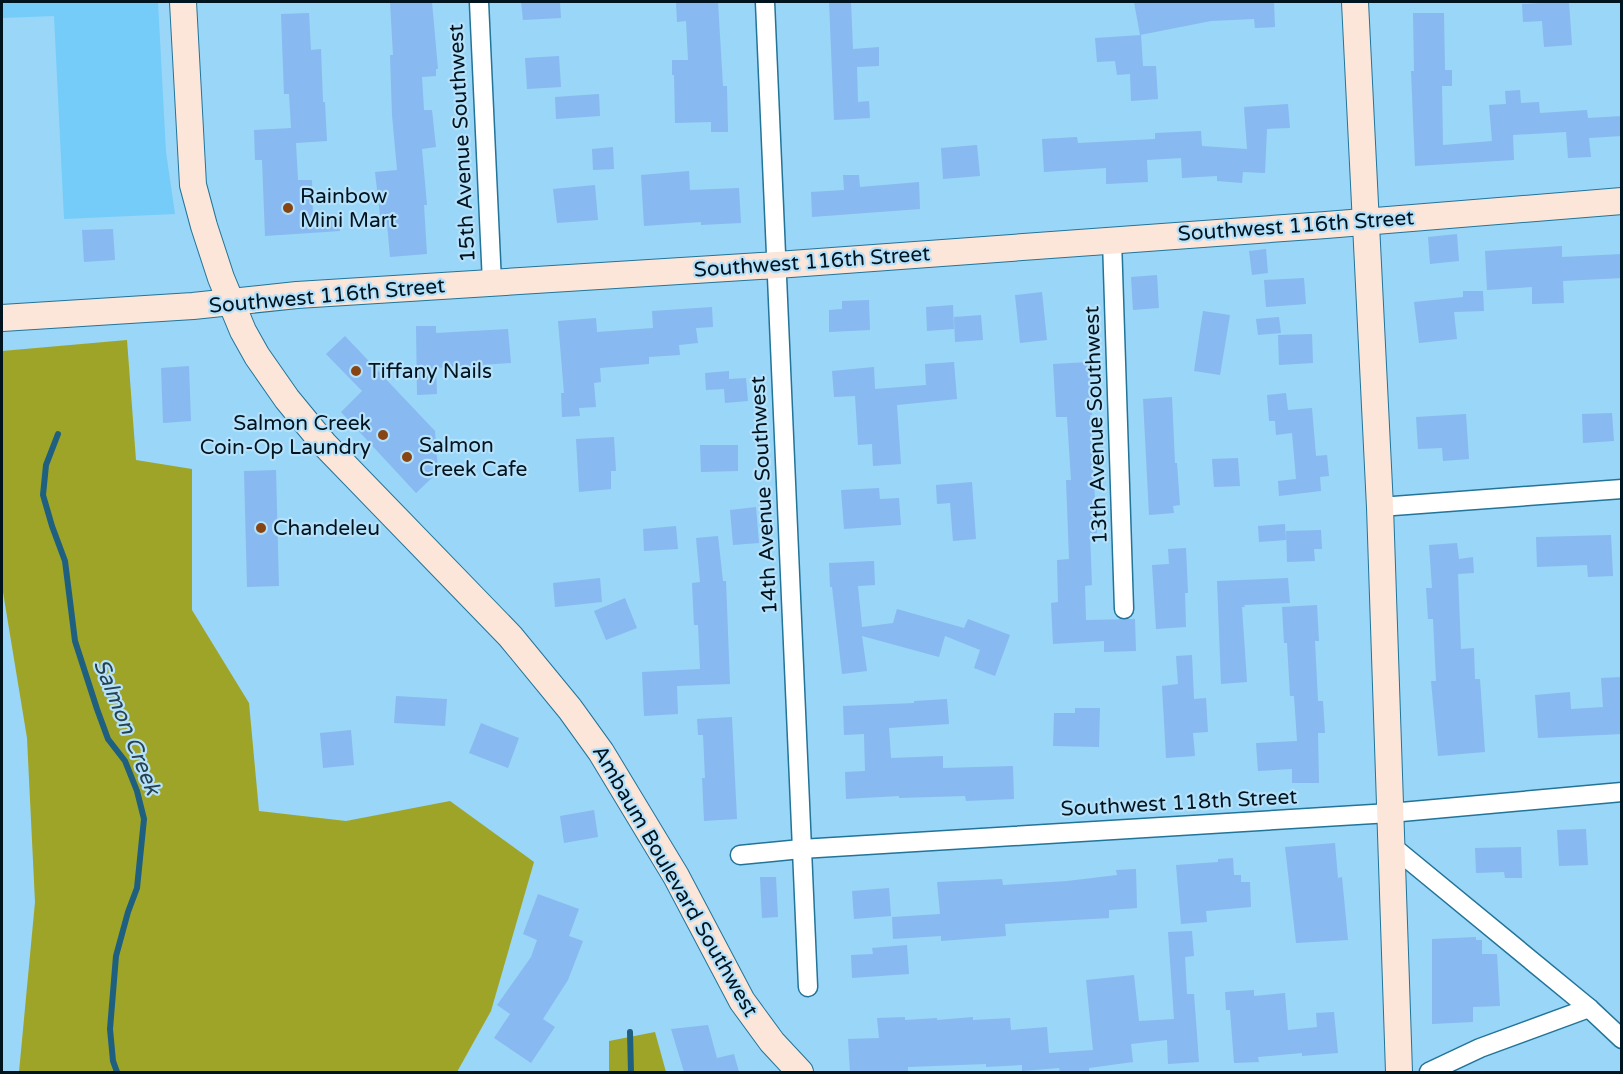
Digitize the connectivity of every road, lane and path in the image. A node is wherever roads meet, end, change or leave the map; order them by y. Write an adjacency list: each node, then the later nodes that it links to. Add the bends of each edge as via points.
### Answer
1 (183, 2): 10 (street, Ambaum Boulevard Southwest, via 193,184)
2 (478, 2): 9 (street, 15th Avenue Southwest)
3 (765, 2): 8 (street, 14th Avenue Southwest)
4 (1355, 2): 6 (street)
5 (1622, 201): 6 (street, Southwest 116th Street)
6 (1366, 222): 7 (street, Southwest 116th Street); 13 (street)
7 (1112, 240): 8 (street, Southwest 116th Street); 14 (street, 13th Avenue Southwest)
8 (777, 265): 9 (street, Southwest 116th Street); 18 (street, 14th Avenue Southwest)
9 (492, 283): 10 (street, Southwest 116th Street)
10 (232, 303): 11 (street, Southwest 116th Street); 23 (street, Ambaum Boulevard Southwest, via 257,356 324,444 510,636 570,709 601,752 676,876 742,1000)
11 (2, 318)
12 (1622, 489): 13 (street)
13 (1380, 507): 16 (street)
14 (1124, 609)
15 (1622, 792): 16 (street, Southwest 118th Street)
16 (1390, 813): 17 (street); 18 (street, Southwest 118th Street)
17 (1392, 846): 21 (street); 24 (street)
18 (801, 849): 19 (street, Southwest 118th Street); 20 (street, 14th Avenue Southwest)
19 (740, 855)
20 (808, 987)
21 (1589, 1008): 22 (street); 25 (street, via 1480,1048)
22 (1622, 1039)
23 (800, 1072)
24 (1399, 1072)
25 (1429, 1072)

